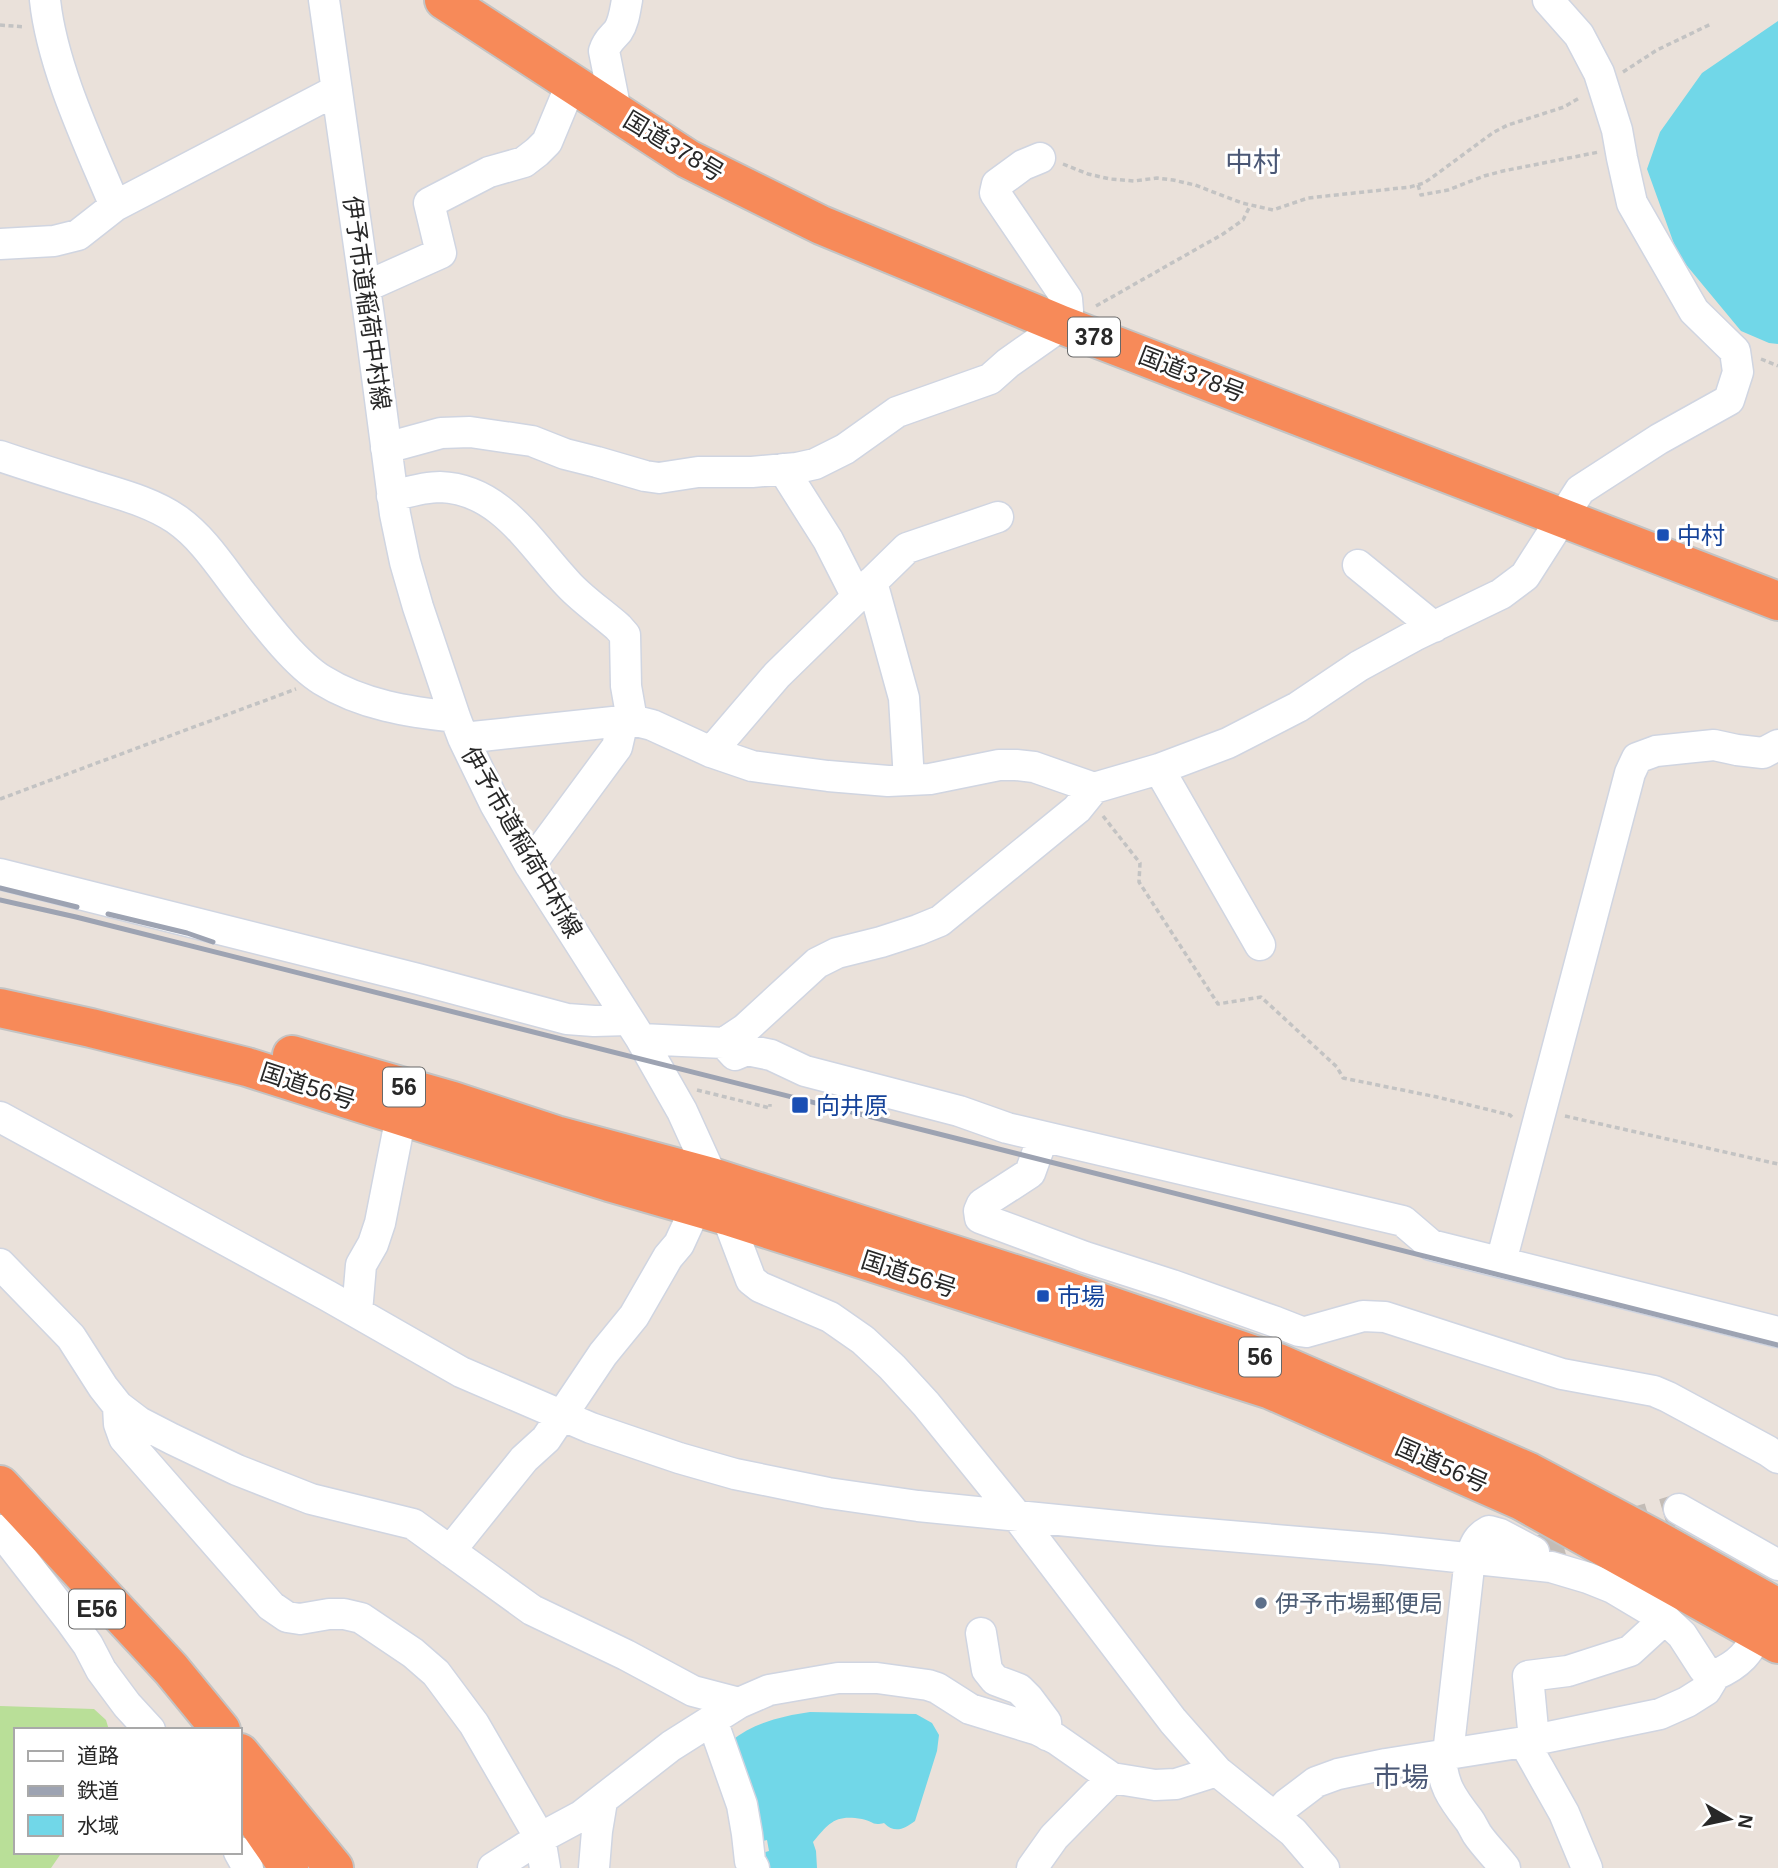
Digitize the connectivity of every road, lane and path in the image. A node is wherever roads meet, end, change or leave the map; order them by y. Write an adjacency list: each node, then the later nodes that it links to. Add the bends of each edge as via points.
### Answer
1 (45, 0): 14 (street, via 56,54)
2 (324, 0): 9 (street, 伊予市道稲荷中村線)
3 (444, 0): 7 (highway, 国道378号 / 378)
4 (626, 0): 10 (street, via 622,24 604,51)
5 (1548, 0): 8 (street, via 1579,35)
6 (1710, 24): 8 (path, via 1657,50)
7 (572, 82): 10 (highway, 国道378号 / 378); 17 (street, via 547,142 537,152 429,203 441,253)
8 (1603, 85): 11 (street); 13 (path, via 1563,107 1494,132)
9 (337, 90): 14 (street); 17 (street, 伊予市道稲荷中村線)
10 (616, 111): 18 (highway, 国道378号 / 378, via 688,159 821,225)
11 (1620, 149): 13 (path, via 1503,171 1421,195); 24 (street, via 1632,203 1694,311 1735,351 1738,372 1729,400 1580,490)
12 (1040, 158): 15 (path, via 1110,179 1157,178 1195,185); 18 (street, via 1023,164 997,184 995,193 1067,299)
13 (1418, 185): 15 (path, via 1308,198 1273,210)
14 (115, 206): 16 (street, via 78,235)
15 (1250, 206): 18 (path, via 1243,220 1223,234)
16 (0, 244)
17 (365, 287): 19 (street, 伊予市道稲荷中村線)
18 (1062, 325): 21 (street, via 990,379 897,412 815,464); 24 (highway, 国道378号 / 378)
19 (386, 448): 21 (street, via 441,433 470,432 532,441 659,478); 22 (street, 伊予市道稲荷中村線)
20 (0, 456): 29 (street, via 115,492 174,517 193,533 275,635)
21 (783, 469): 26 (street)
22 (392, 496): 30 (street, via 422,488 462,491 499,508 517,525 569,585 625,635); 31 (street, 伊予市道稲荷中村線, via 412,585)
23 (998, 517): 26 (street, via 907,548)
24 (1563, 517): 27 (highway, 国道378号 / 378); 28 (street, via 1525,576 1501,594)
25 (1358, 565): 28 (street)
26 (865, 589): 33 (street, via 777,675); 35 (street, via 904,698)
27 (1778, 601)
28 (1434, 627): 34 (street, via 1359,666 1298,707 1228,743)
29 (320, 679): 31 (street, via 369,702); 37 (path)
30 (627, 720): 31 (street); 33 (street, via 652,725); 38 (street, via 617,747)
31 (459, 728): 38 (street, 伊予市道稲荷中村線)
32 (1778, 745): 47 (street, via 1763,753 1714,745 1656,751 1637,758)
33 (710, 752): 35 (street, via 775,770)
34 (1159, 769): 36 (street); 40 (street)
35 (909, 780): 36 (street, via 1017,765 1034,767)
36 (1091, 792): 44 (street, via 1077,809 940,920 817,963); 47 (path, via 1140,863 1139,882 1218,1004 1261,998 1337,1067 1343,1078 1510,1115)
37 (0, 799)
38 (530, 864): 43 (street, 伊予市道稲荷中村線)
39 (0, 874): 43 (street, via 567,1019)
40 (1260, 945)
41 (0, 994): 52 (highway, 国道56号 / 56, via 93,1007 253,1044 453,1101 556,1135)
42 (0, 1008): 48 (highway, 国道56号 / 56, via 247,1067)
43 (634, 1030): 44 (street); 52 (street, 伊予市道稲荷中村線, via 682,1111)
44 (724, 1043): 50 (street, via 735,1055 747,1050 771,1055 805,1071)
45 (696, 1090): 46 (path, via 769,1108)
46 (771, 1104)
47 (1528, 1115): 51 (path); 53 (street)
48 (401, 1116): 52 (highway, 国道56号 / 56, via 609,1182); 55 (street, via 380,1223 361,1265)
49 (0, 1117): 55 (street)
50 (1043, 1137): 53 (street, via 1403,1222 1431,1245); 59 (street, via 1030,1173 982,1204 980,1218 1298,1331 1363,1316 1385,1317 1562,1374 1654,1391)
51 (1778, 1164)
52 (712, 1200): 58 (street); 62 (street, 伊予市道稲荷中村線, via 751,1280 830,1317 863,1340 926,1405); 69 (highway, 国道56号 / 56, via 1271,1390)
53 (1500, 1262): 56 (street)
54 (0, 1264): 57 (street, via 71,1337)
55 (357, 1312): 58 (street, via 461,1372)
56 (1778, 1332)
57 (118, 1406): 64 (street, via 139,1422 237,1470 311,1499 412,1524); 86 (street, via 124,1438 271,1606 300,1619 329,1614 361,1618 436,1673 474,1724)
58 (561, 1416): 62 (street, via 735,1474 828,1493); 64 (street)
59 (1778, 1458)
60 (0, 1487): 75 (highway, E56); 76 (highway, via 171,1669)
61 (1679, 1508): 67 (street)
62 (1016, 1515): 66 (street); 81 (street, 伊予市道稲荷中村線, via 1173,1721)
63 (0, 1530): 74 (street)
64 (450, 1551): 72 (street, via 532,1610 693,1691)
65 (1534, 1552): 66 (street, via 1489,1531 1480,1536)
66 (1470, 1558): 68 (street, via 1550,1567 1588,1578); 80 (street)
67 (1778, 1565)
68 (1665, 1619): 71 (street, via 1682,1635 1704,1669); 78 (street, via 1630,1651 1568,1671 1528,1676)
69 (1774, 1619): 71 (street, via 1744,1658)
70 (981, 1633): 77 (street, via 987,1670 995,1680 1019,1689 1028,1698 1046,1723)
71 (1715, 1675): 78 (street, via 1706,1690 1660,1714)
72 (739, 1703): 73 (street); 77 (street, via 798,1684 877,1678 937,1688 970,1709)
73 (712, 1720): 84 (street); 92 (street, via 742,1804)
74 (148, 1728)
75 (190, 1728)
76 (219, 1728)
77 (1047, 1735): 82 (street)
78 (1529, 1741): 80 (street); 96 (street)
79 (242, 1755): 88 (highway)
80 (1445, 1755): 85 (street, via 1316,1782); 95 (street, via 1441,1771 1445,1785)
81 (1217, 1771): 82 (street, via 1176,1784); 85 (street, 伊予市道稲荷中村線)
82 (1112, 1778): 93 (street)
83 (242, 1800): 87 (highway)
84 (602, 1801): 86 (street); 91 (street)
85 (1275, 1817): 94 (street, 伊予市道稲荷中村線)
86 (540, 1838): 89 (street); 90 (street)
87 (289, 1868)
88 (334, 1868)
89 (493, 1868)
90 (545, 1868)
91 (594, 1868)
92 (754, 1868)
93 (1032, 1868)
94 (1324, 1868)
95 (1505, 1868)
96 (1587, 1868)

